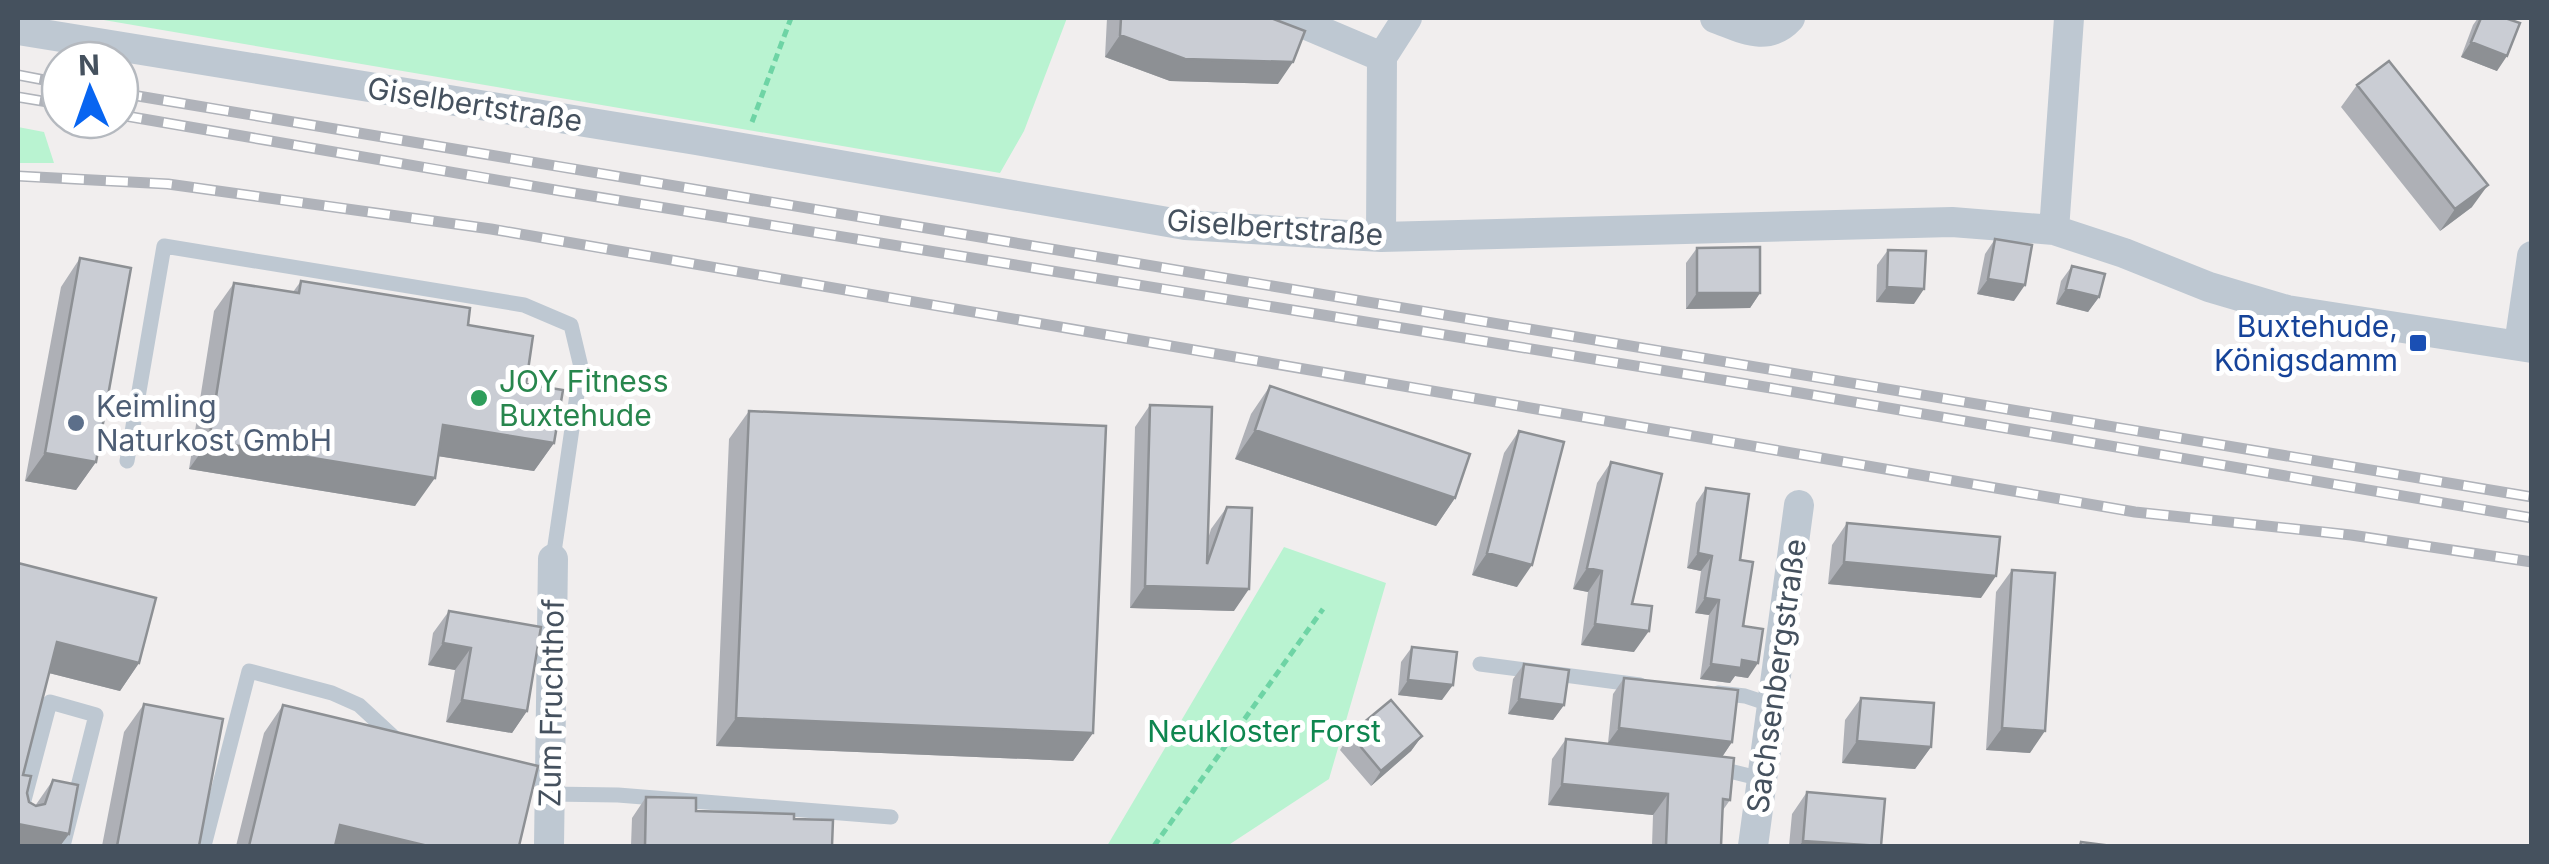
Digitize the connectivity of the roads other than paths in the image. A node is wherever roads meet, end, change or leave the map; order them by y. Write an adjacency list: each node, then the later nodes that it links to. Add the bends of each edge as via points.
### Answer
1 (1290, 18): 7 (street)
2 (1407, 18): 7 (street)
3 (1716, 18): 4 (street, via 1757,32 1779,30)
4 (1790, 18)
5 (2069, 18): 8 (street)
6 (18, 30): 9 (street, Giselbertstraße, via 1185,224)
7 (1382, 57): 9 (street)
8 (2054, 230): 9 (street, Giselbertstraße, via 1952,222); 11 (street, Giselbertstraße, via 2287,310)
9 (1380, 237)
10 (2532, 256): 11 (street)
11 (2526, 347)
12 (127, 461): 14 (lane, via 164,246 524,305 572,325 582,367)
13 (1800, 505): 18 (street, Sachsenbergstraße)
14 (553, 559): 22 (street, Zum Fruchthof)
15 (1480, 664): 16 (lane)
16 (1659, 687)
17 (1698, 691): 18 (lane)
18 (1772, 706): 21 (street, Sachsenbergstraße)
19 (420, 752): 26 (lane, via 359,705 249,671)
20 (1689, 764): 21 (lane)
21 (1762, 778): 28 (street, Sachsenbergstraße)
22 (543, 782): 23 (lane, via 618,795); 27 (street, Zum Fruchthof)
23 (891, 817)
24 (18, 823): 25 (lane, via 50,702 96,715)
25 (63, 846)
26 (204, 846)
27 (548, 846)
28 (1753, 846)

